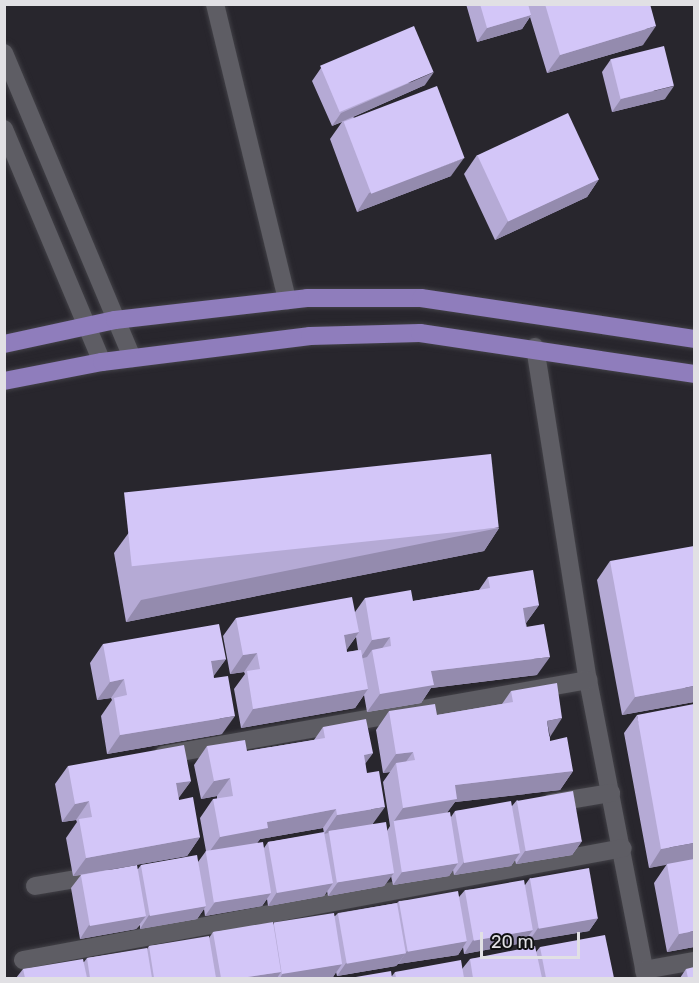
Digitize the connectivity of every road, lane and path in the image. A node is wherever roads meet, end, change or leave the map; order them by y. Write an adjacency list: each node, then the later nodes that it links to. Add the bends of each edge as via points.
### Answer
1 (215, 4): 4 (street)
2 (4, 53): 5 (street)
3 (4, 129): 6 (street)
4 (287, 300): 5 (main road); 7 (main road, via 421,298)
5 (115, 320): 6 (main road); 10 (street)
6 (92, 327): 8 (main road); 11 (street)
7 (694, 339)
8 (4, 344)
9 (535, 347): 10 (main road, via 420,333 310,336); 12 (main road); 14 (street)
10 (132, 358): 11 (main road)
11 (102, 362): 13 (main road)
12 (694, 374)
13 (4, 381)
14 (588, 680): 15 (street); 16 (street)
15 (148, 757)
16 (612, 793): 17 (street); 18 (street)
17 (529, 806)
18 (623, 848): 21 (street); 23 (street)
19 (117, 873): 20 (street)
20 (35, 886)
21 (23, 960)
22 (694, 961): 23 (street)
23 (645, 974)

